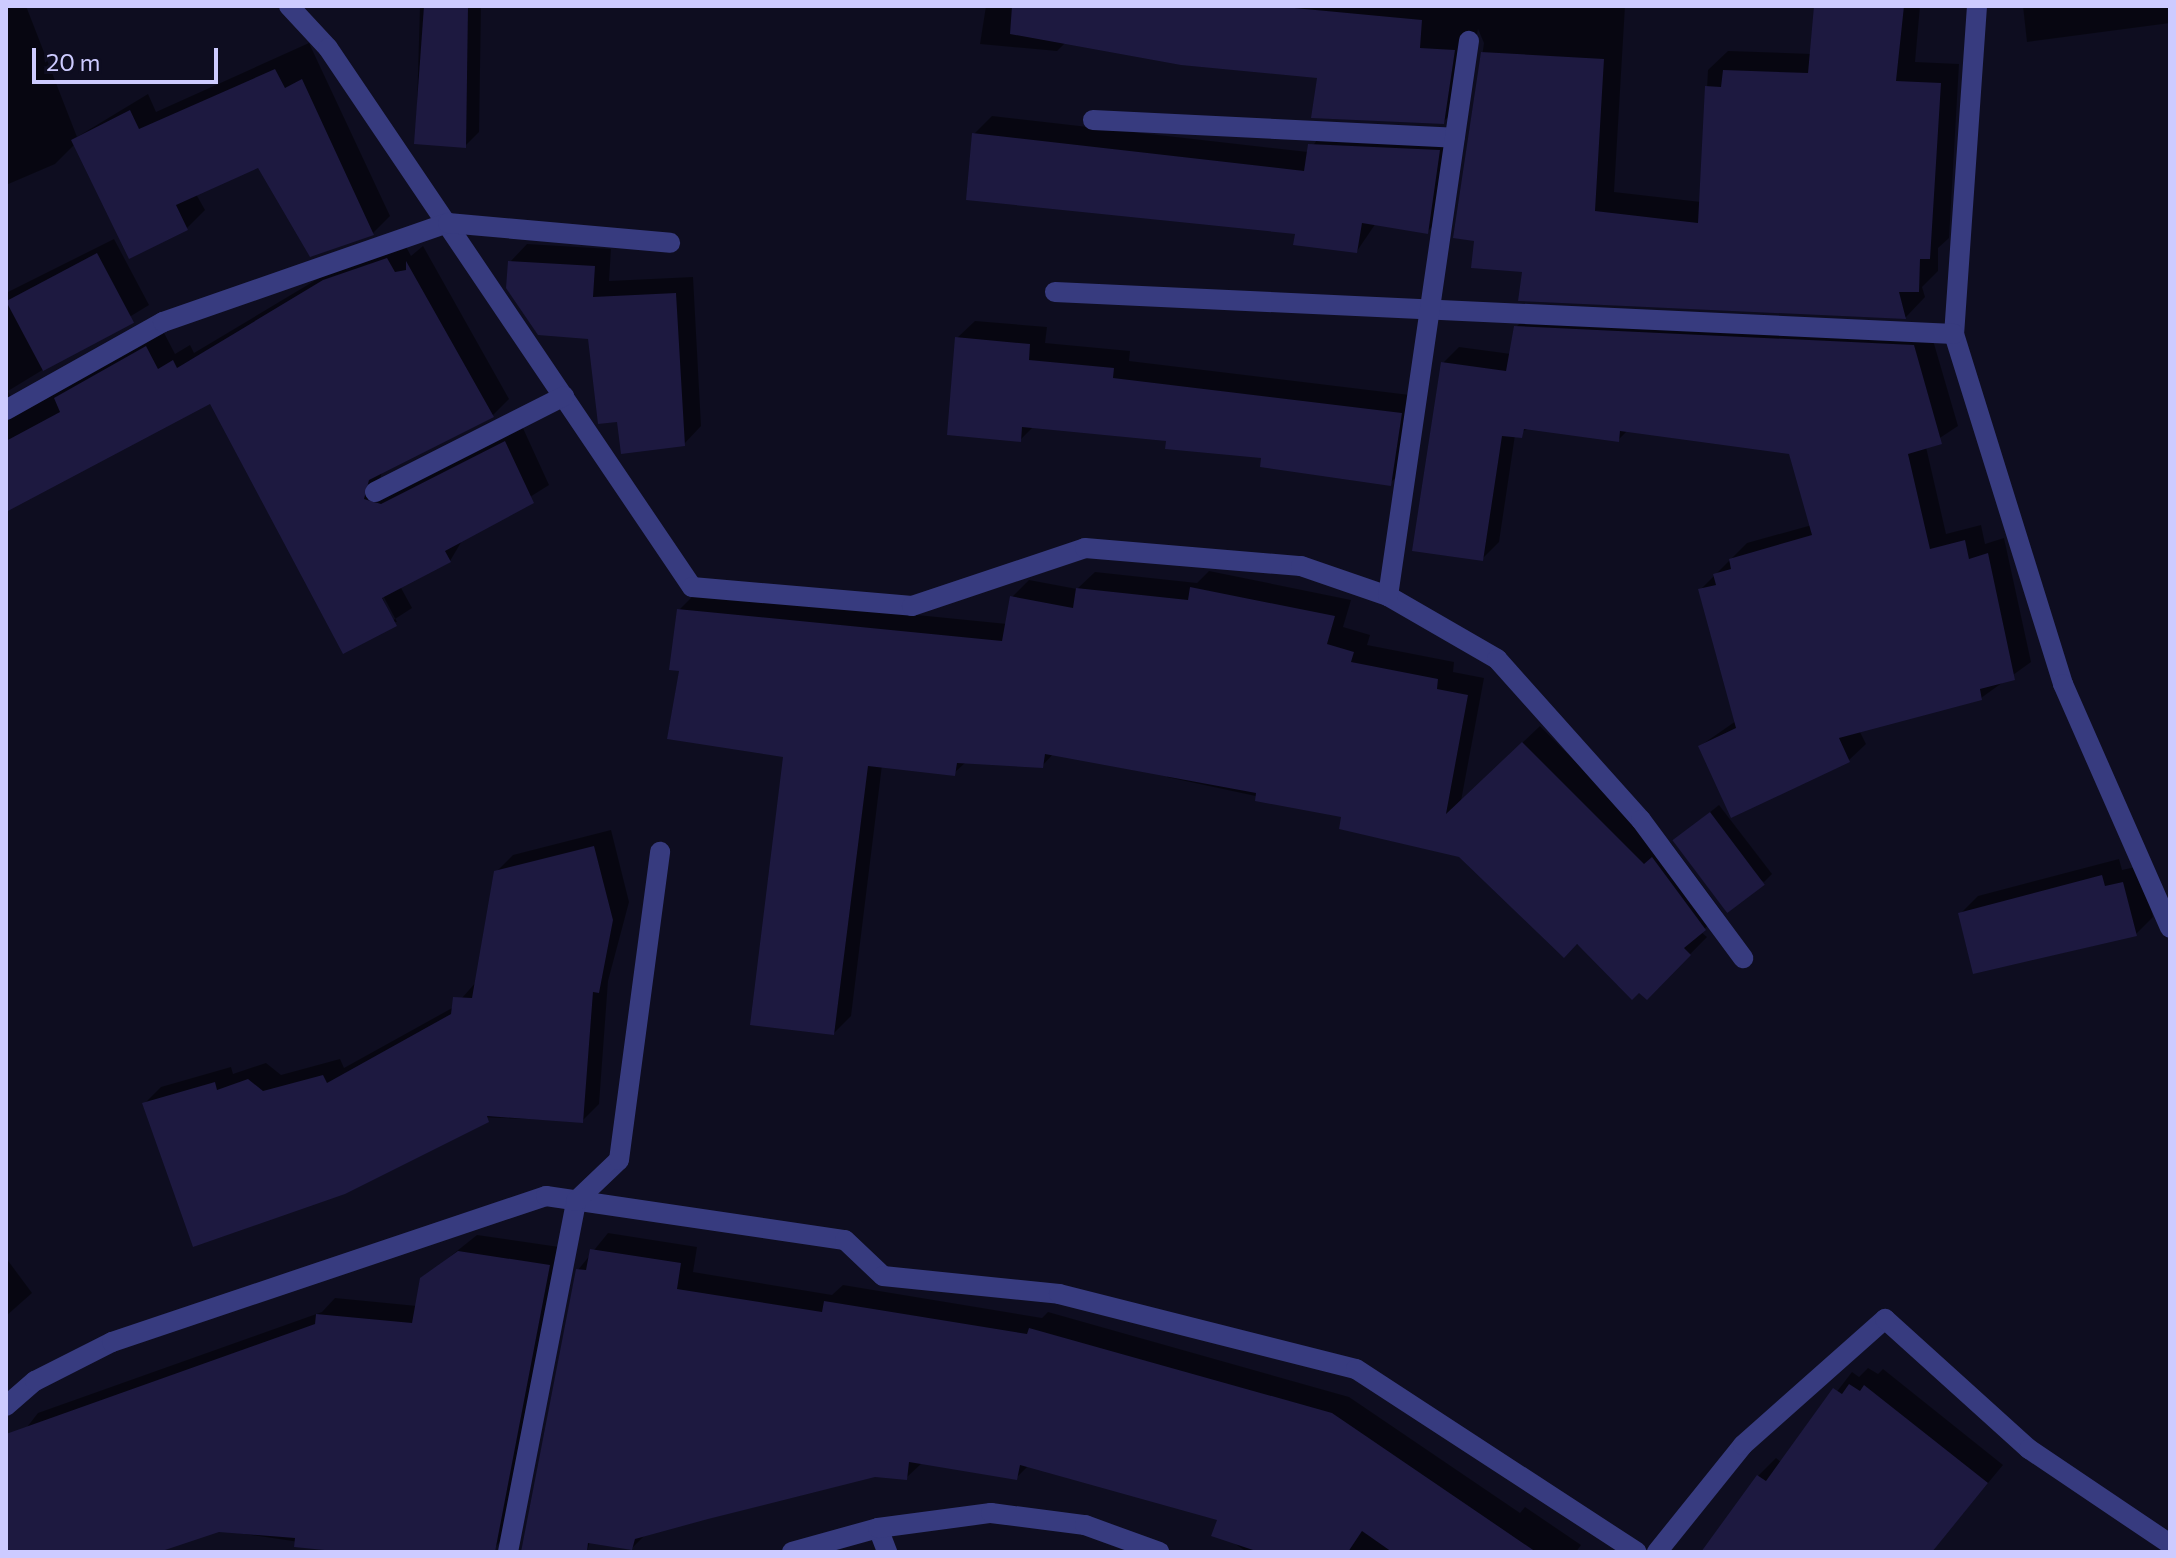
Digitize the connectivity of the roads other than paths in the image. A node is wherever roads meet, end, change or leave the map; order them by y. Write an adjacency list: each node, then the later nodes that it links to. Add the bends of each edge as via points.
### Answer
1 (289, 6): 6 (street, via 328,48)
2 (1977, 6): 10 (street)
3 (1469, 41): 5 (street)
4 (1093, 120): 5 (street)
5 (1455, 138): 9 (street)
6 (448, 223): 7 (street); 11 (street); 12 (street, via 163,322)
7 (670, 243)
8 (1055, 292): 9 (street)
9 (1429, 312): 10 (street); 14 (street)
10 (1954, 334): 16 (street, via 2063,684)
11 (564, 396): 13 (street); 14 (street, via 692,587 912,606 1085,548 1301,566)
12 (6, 410)
13 (375, 492)
14 (1388, 596): 17 (street, via 1497,659 1641,820)
15 (660, 852): 18 (street, via 619,1160)
16 (2170, 928)
17 (1743, 958)
18 (576, 1201): 19 (street, via 546,1196 112,1342 35,1381); 22 (street); 26 (street, via 845,1240 883,1276 1059,1294 1356,1369)
19 (6, 1406)
20 (878, 1528): 23 (street); 24 (street); 25 (street, via 991,1513 1085,1525)
21 (2170, 1544): 27 (street, via 2029,1449 1885,1319 1743,1445)
22 (508, 1552)
23 (792, 1552)
24 (887, 1552)
25 (1159, 1552)
26 (1637, 1552)
27 (1657, 1552)

